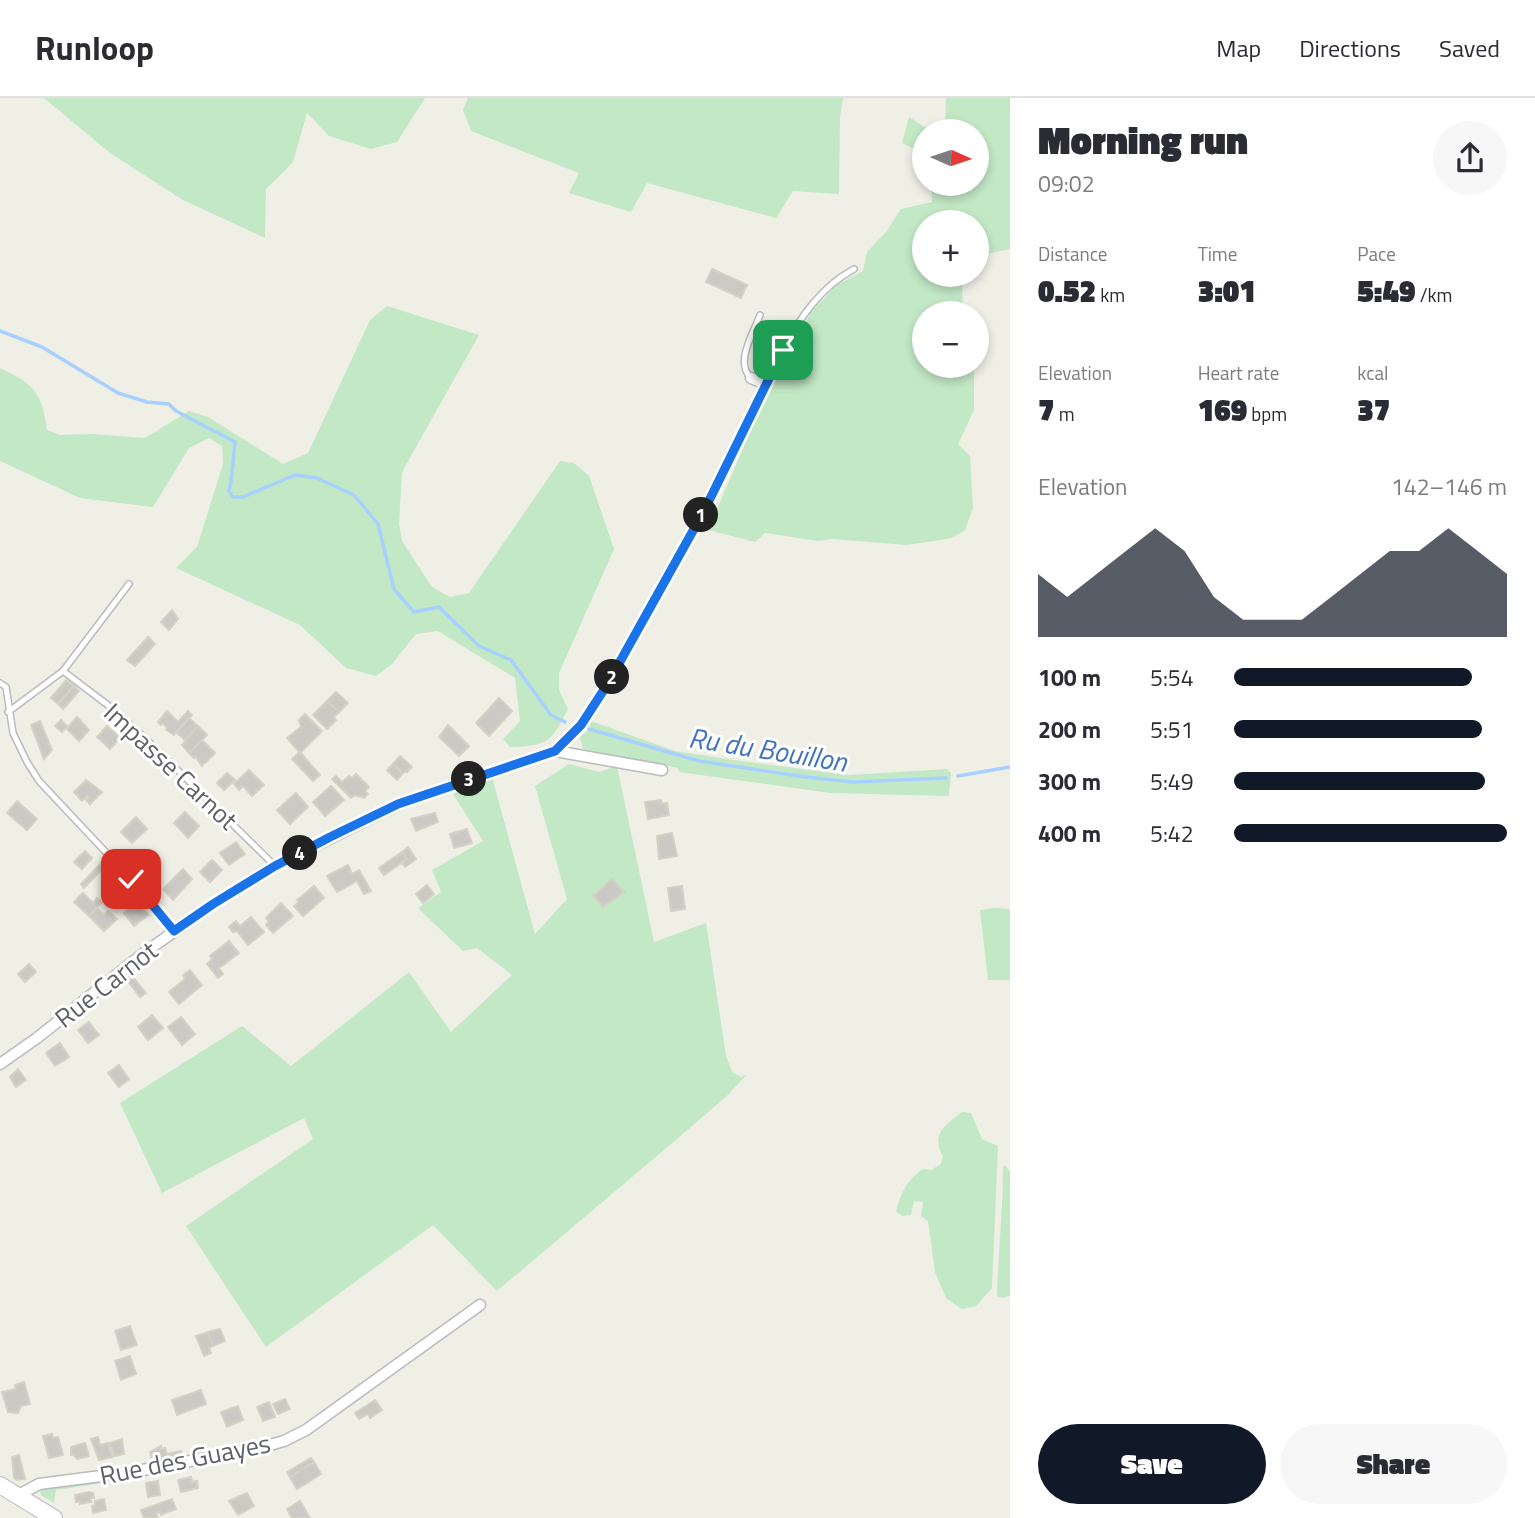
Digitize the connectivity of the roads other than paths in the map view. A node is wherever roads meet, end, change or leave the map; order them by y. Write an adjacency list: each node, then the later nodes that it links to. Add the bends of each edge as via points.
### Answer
1 (854, 269): 4 (lane, via 831,283 811,306)
2 (760, 316): 3 (lane, via 744,361)
3 (751, 378): 4 (street)
4 (766, 384): 9 (street, via 704,511 607,685 581,725)
5 (129, 584): 6 (lane)
6 (63, 671): 8 (lane); 11 (lane, Impasse Carnot, via 145,738)
7 (0, 682): 8 (lane, via 6,687)
8 (8, 712): 12 (lane, via 13,733 39,781)
9 (555, 751): 10 (street); 11 (street, Rue Carnot, via 398,804)
10 (662, 770)
11 (275, 866): 12 (street, Rue Carnot)
12 (174, 931): 13 (street, Rue Carnot)
13 (0, 1064)
14 (480, 1305): 16 (street, Rue des Guayes, via 306,1430 284,1441 132,1472 38,1484)
15 (0, 1485): 16 (street)
16 (17, 1496): 17 (street)
17 (54, 1518)

